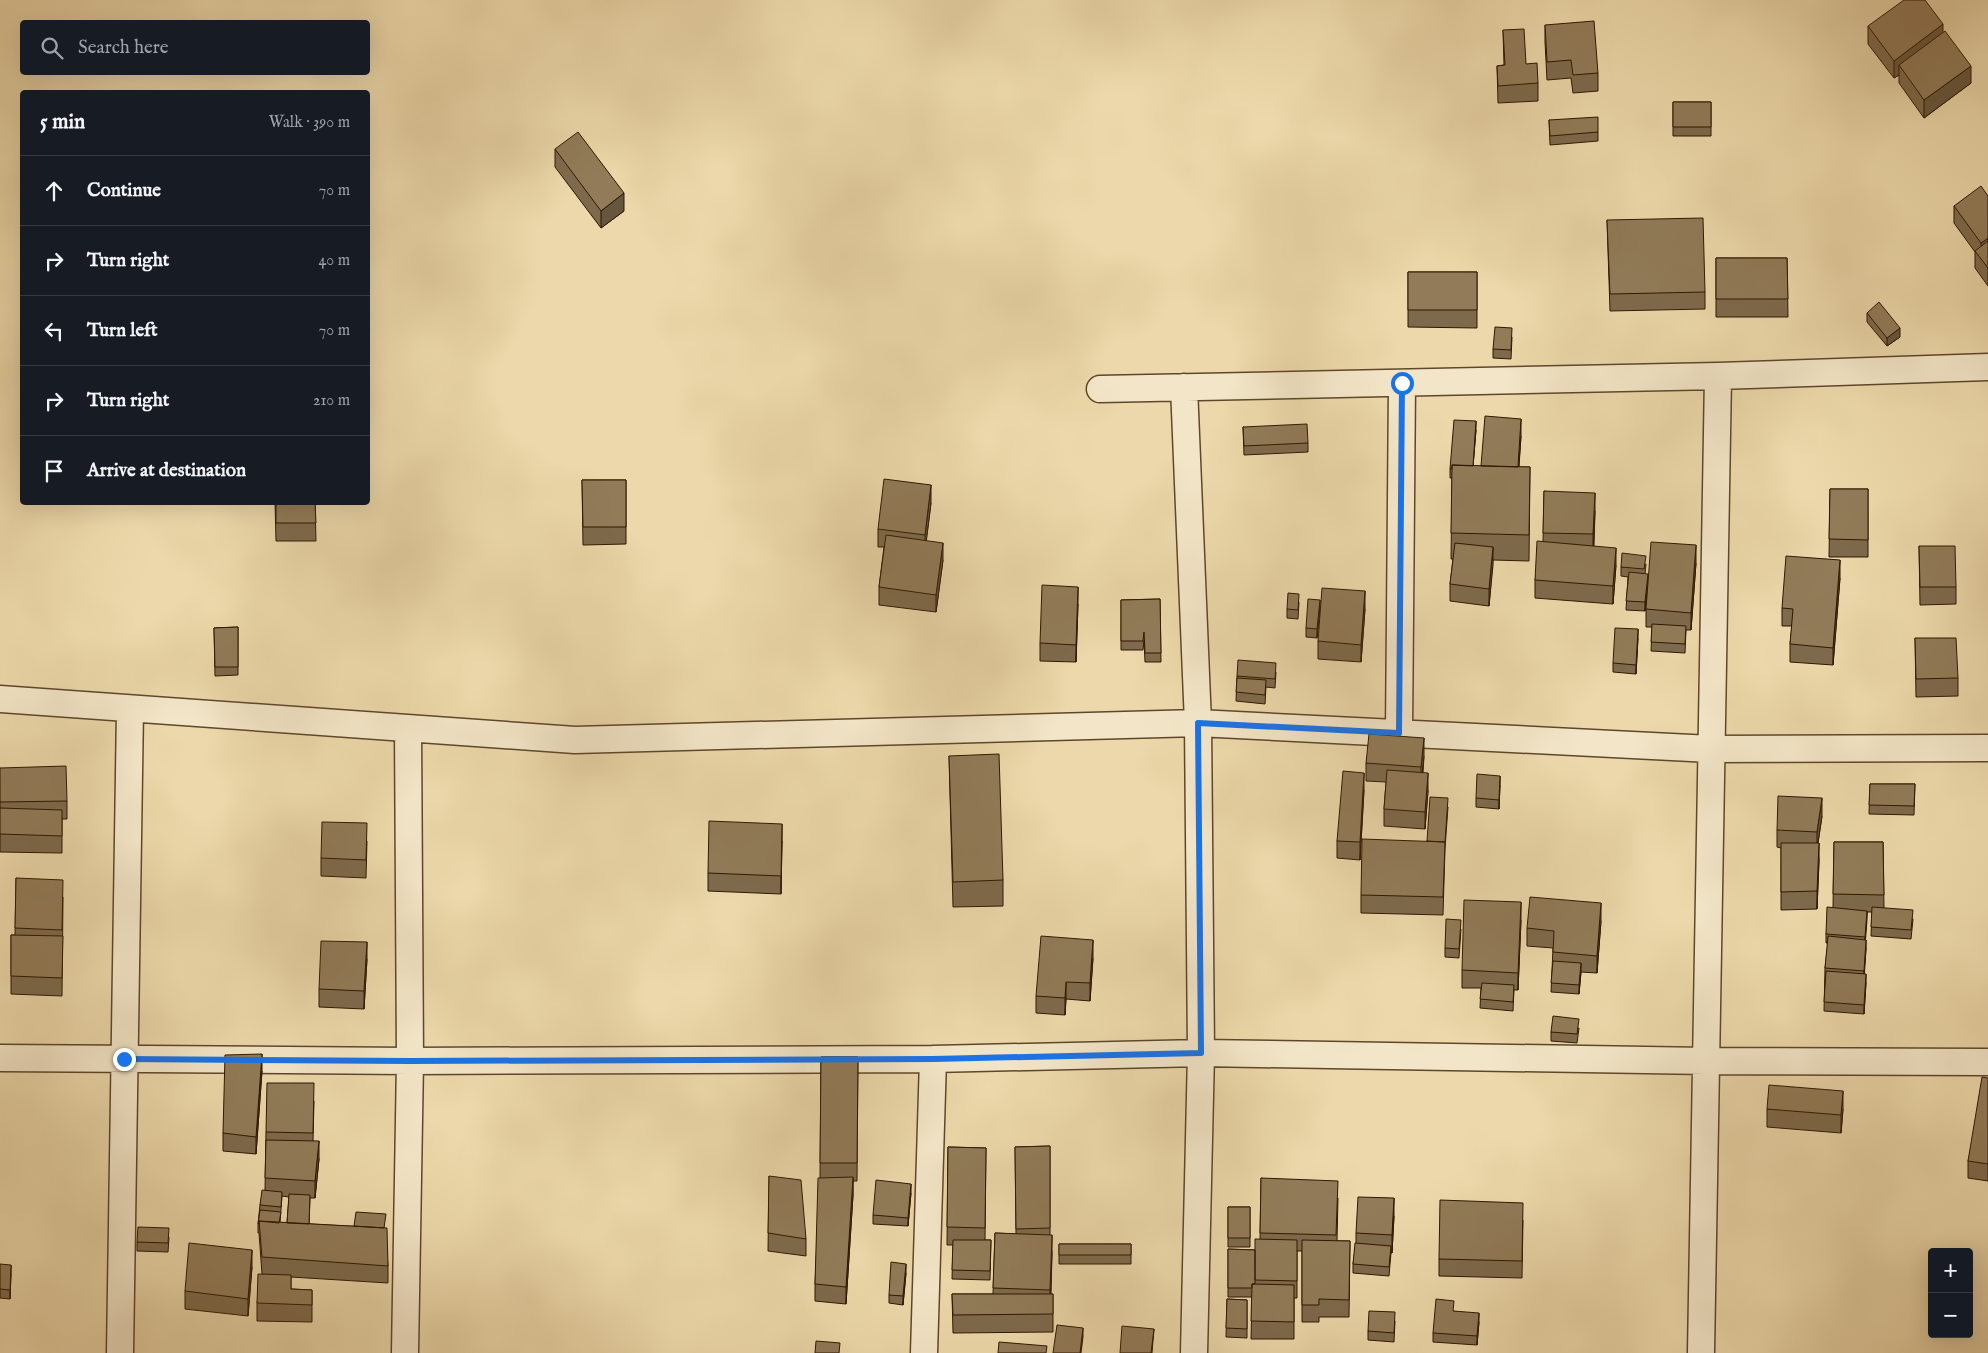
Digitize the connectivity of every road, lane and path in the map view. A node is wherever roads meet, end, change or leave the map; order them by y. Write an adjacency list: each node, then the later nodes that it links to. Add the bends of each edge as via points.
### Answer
1 (1988, 368): 2 (street)
2 (1718, 376): 3 (street); 11 (street)
3 (1402, 383): 4 (street); 10 (street)
4 (1184, 387): 5 (street); 8 (street)
5 (1100, 389)
6 (0, 699): 7 (street)
7 (130, 709): 9 (street); 15 (street)
8 (1198, 723): 9 (street, via 575,740); 10 (street); 13 (street)
9 (408, 728): 17 (street)
10 (1399, 733): 11 (street)
11 (1712, 748): 12 (street); 18 (street)
12 (1988, 748)
13 (1201, 1053): 16 (street); 18 (street); 23 (street)
14 (0, 1058): 15 (street)
15 (124, 1059): 17 (street); 20 (street)
16 (933, 1059): 17 (street); 22 (street)
17 (410, 1061): 21 (street)
18 (1706, 1061): 19 (street); 24 (street)
19 (1988, 1062)
20 (120, 1353)
21 (405, 1353)
22 (924, 1353)
23 (1194, 1353)
24 (1701, 1353)

